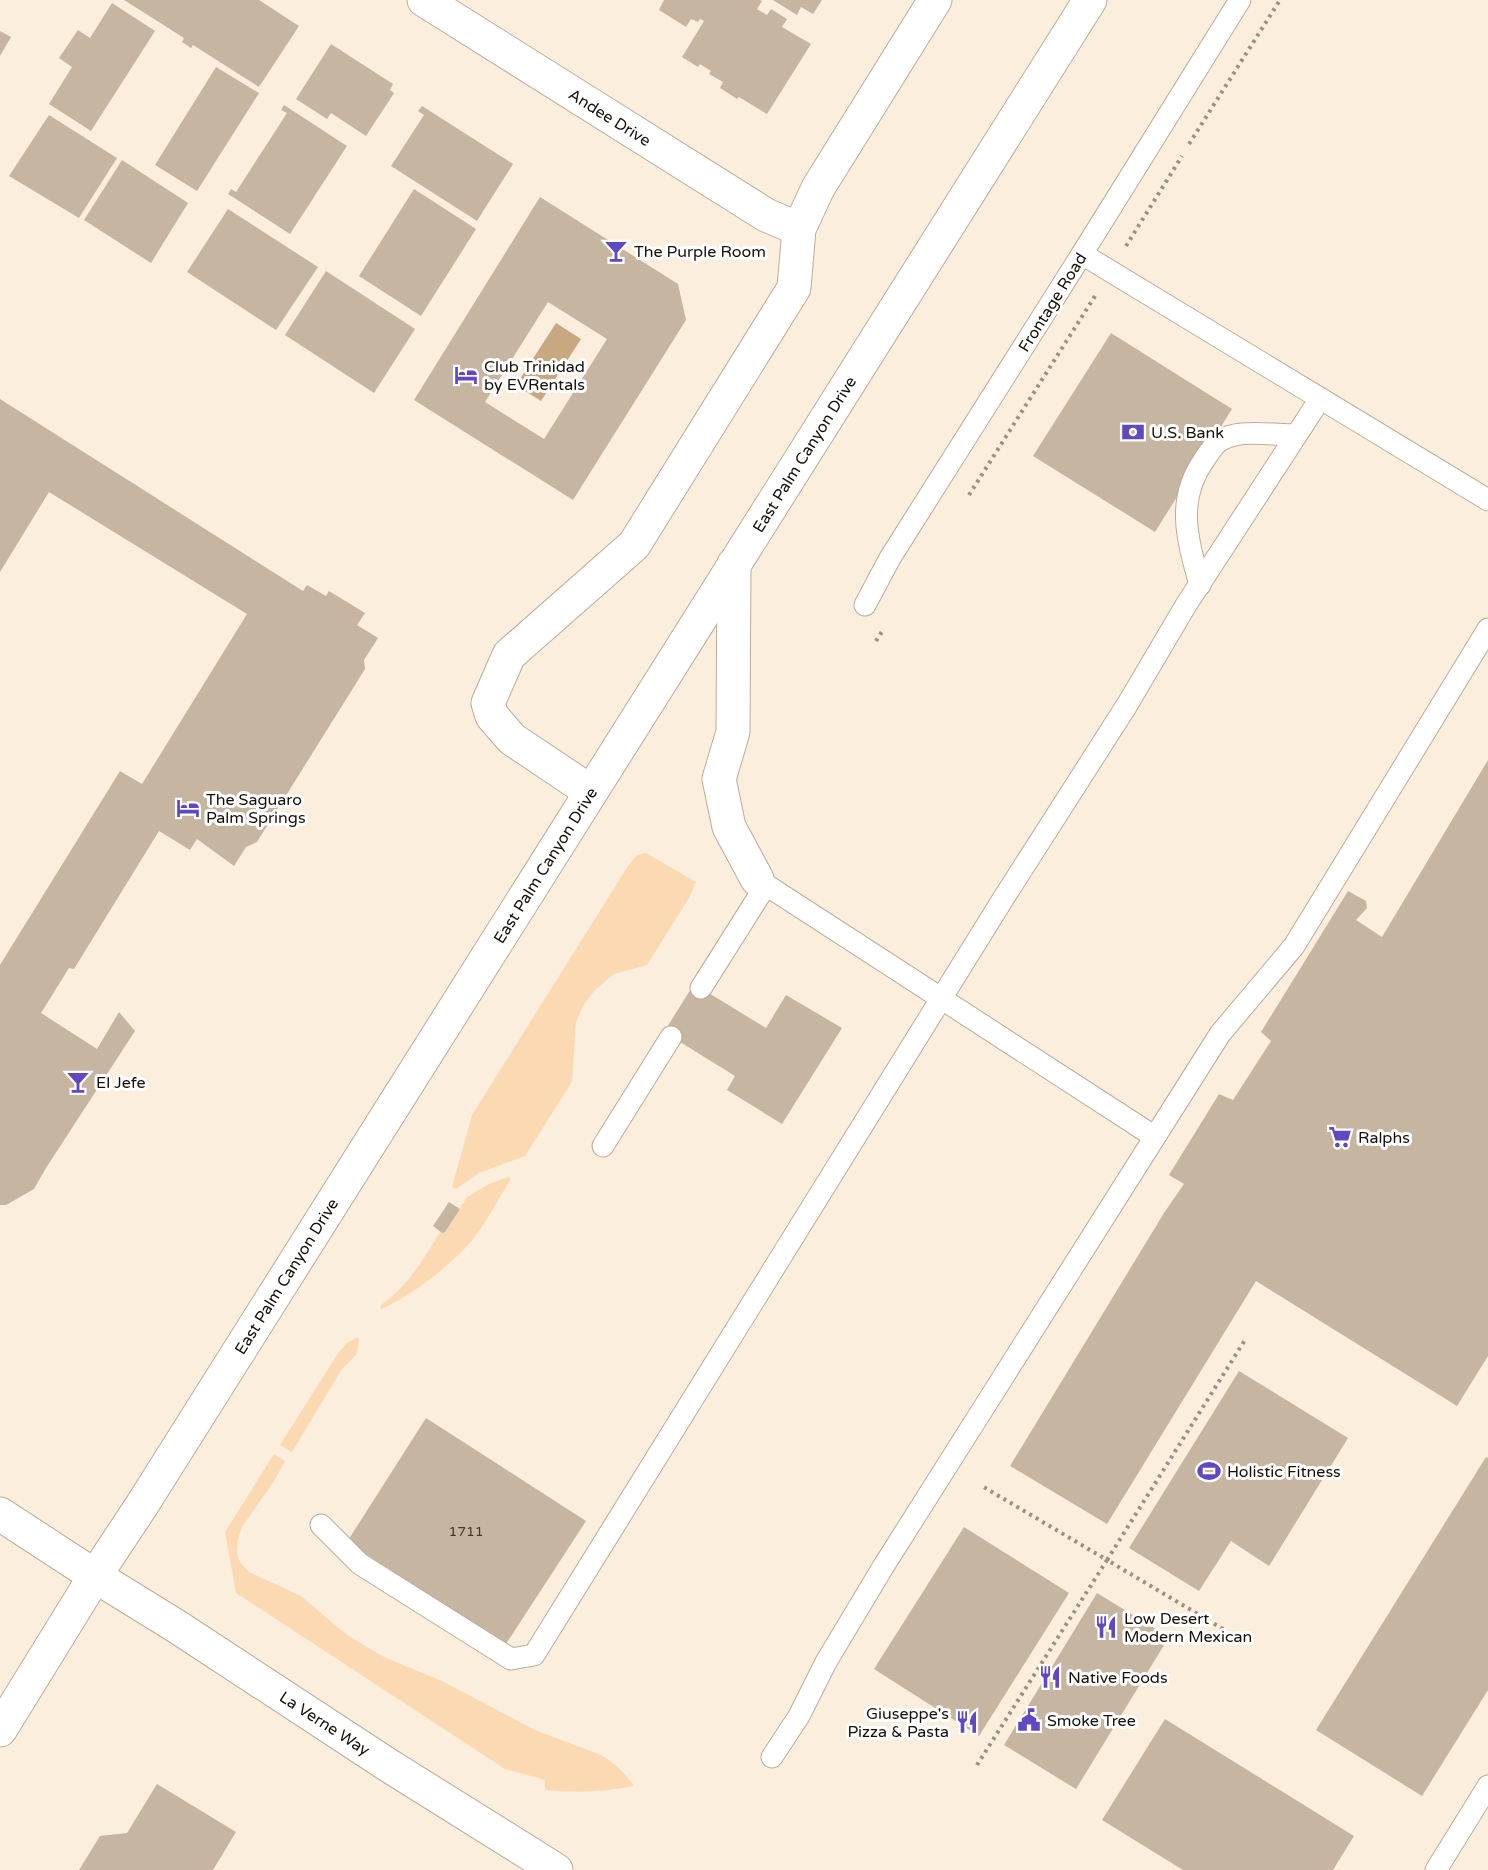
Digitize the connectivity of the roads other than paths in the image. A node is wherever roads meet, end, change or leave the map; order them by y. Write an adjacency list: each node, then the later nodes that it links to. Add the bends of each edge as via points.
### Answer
1 (424, 0): 5 (main road, Andee Drive)
2 (935, 0): 6 (main road, via 818,188)
3 (1090, 0): 11 (main road, East Palm Canyon Drive)
4 (1240, 0): 7 (lane, Frontage Road)
5 (457, 9): 6 (main road, Andee Drive, via 766,215)
6 (799, 229): 15 (main road, via 794,288 634,545 509,656 488,703 492,716 512,739)
7 (1082, 254): 8 (lane); 13 (lane, Frontage Road, via 890,558)
8 (1320, 399): 9 (lane); 10 (lane)
9 (1296, 435): 12 (lane); 12 (lane, via 1237,434 1217,441 1196,472 1187,498 1187,534)
10 (1488, 500)
11 (734, 564): 15 (main road, East Palm Canyon Drive); 16 (main road, via 734,732 719,779 729,827)
12 (1200, 585): 18 (lane)
13 (866, 605)
14 (1488, 630): 20 (lane, via 1294,946 1220,1034)
15 (591, 792): 24 (main road, East Palm Canyon Drive)
16 (761, 882): 17 (lane); 18 (lane)
17 (701, 988)
18 (942, 998): 20 (lane); 23 (lane, via 534,1655 511,1659 360,1564)
19 (671, 1037): 21 (lane)
20 (1155, 1137): 26 (lane, via 883,1567)
21 (603, 1146)
22 (0, 1514): 24 (main road, La Verne Way)
23 (321, 1525)
24 (95, 1575): 25 (main road, East Palm Canyon Drive); 28 (main road, La Verne Way)
25 (0, 1730)
26 (772, 1757)
27 (1488, 1786): 29 (lane)
28 (556, 1870)
29 (1436, 1870)

